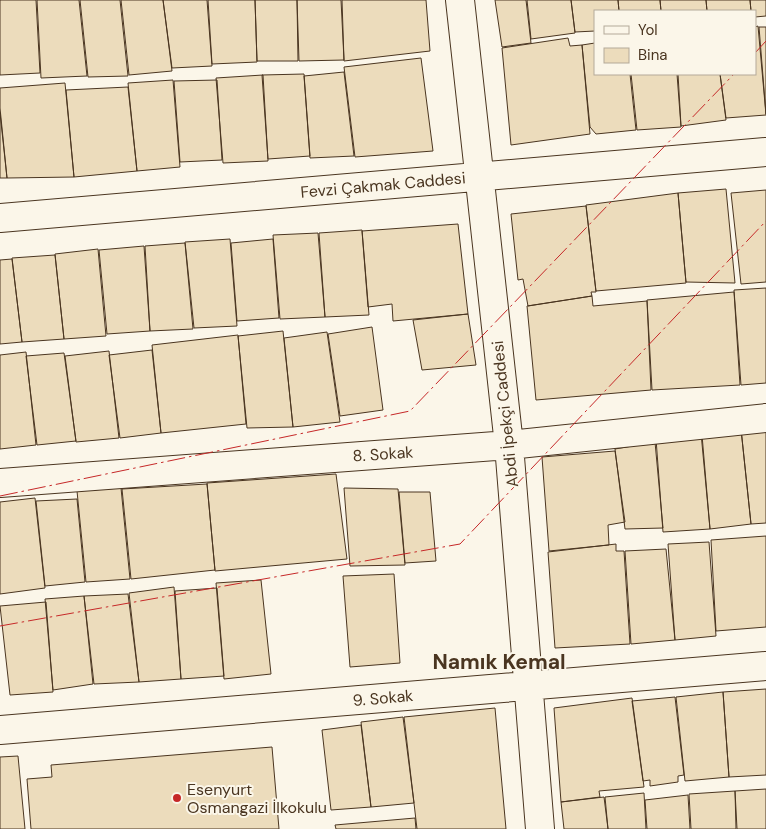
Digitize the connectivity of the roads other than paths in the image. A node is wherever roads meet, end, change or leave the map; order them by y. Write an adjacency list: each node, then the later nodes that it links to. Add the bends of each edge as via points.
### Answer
1 (460, 0): 3 (street, Abdi İpekçi Caddesi)
2 (766, 152): 3 (street, Fevzi Çakmak Caddesi)
3 (480, 176): 4 (street, Fevzi Çakmak Caddesi); 6 (street, Abdi İpekçi Caddesi)
4 (0, 218)
5 (766, 418): 6 (street, 8. Sokak)
6 (509, 444): 7 (street, 8. Sokak); 9 (street, Abdi İpekçi Caddesi)
7 (0, 483)
8 (766, 666): 9 (street, 9. Sokak)
9 (529, 686): 10 (street, 9. Sokak); 11 (street, Abdi İpekçi Caddesi)
10 (0, 730)
11 (540, 829)

